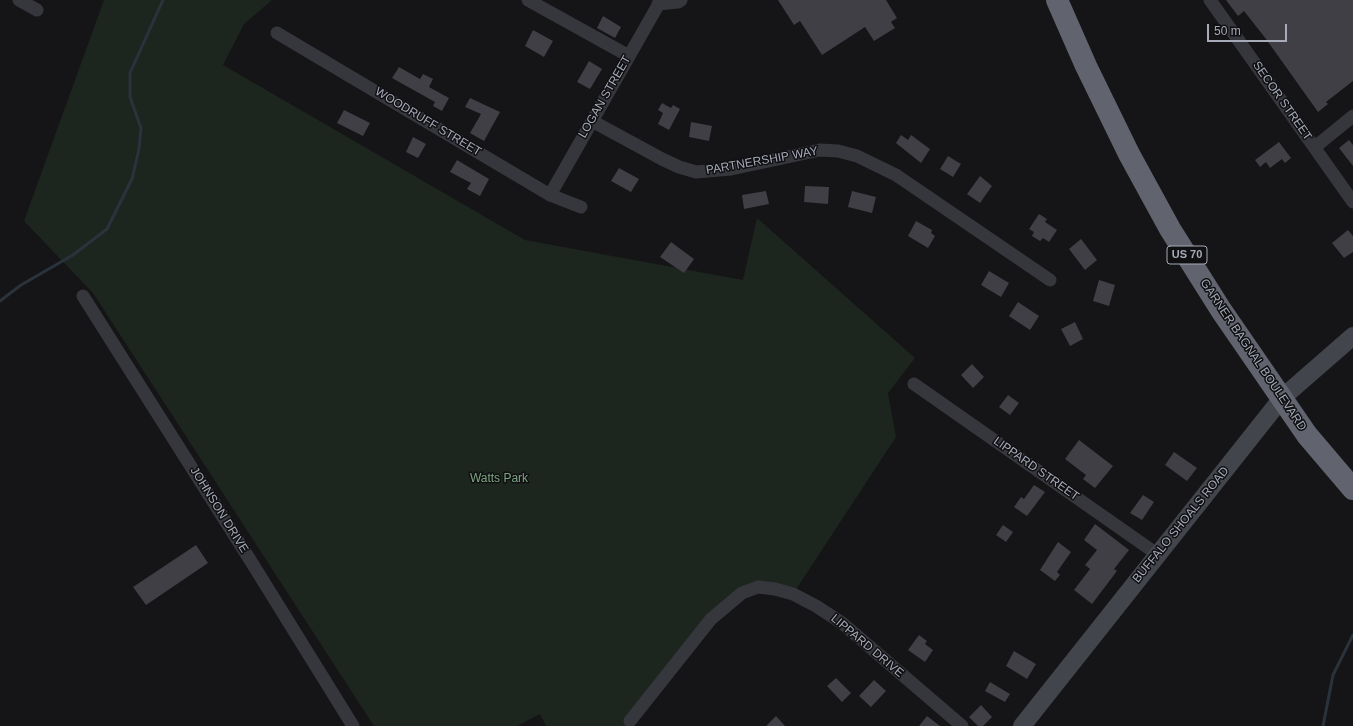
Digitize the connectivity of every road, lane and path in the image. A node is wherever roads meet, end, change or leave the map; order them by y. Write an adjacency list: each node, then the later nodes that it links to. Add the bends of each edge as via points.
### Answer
1 (19, 0): 7 (street)
2 (528, 0): 9 (street)
3 (682, 0): 6 (street)
4 (1056, 0): 20 (highway, GARNER BAGNAL BOULEVARD / US 70, via 1129,154 1170,229 1221,310)
5 (1210, 0): 12 (street, SECOR STREET)
6 (660, 2): 9 (street, LOGAN STREET)
7 (37, 10)
8 (277, 32): 13 (street, WOODRUFF STREET)
9 (629, 56): 11 (street, LOGAN STREET)
10 (1353, 116): 12 (street)
11 (592, 121): 13 (street, LOGAN STREET); 16 (street, PARTNERSHIP WAY, via 662,159 696,172 730,169 820,150 857,156 896,175)
12 (1315, 147): 14 (street, SECOR STREET)
13 (550, 195): 15 (street, WOODRUFF STREET)
14 (1353, 202)
15 (581, 207)
16 (1050, 280)
17 (83, 296): 24 (street, JOHNSON DRIVE)
18 (1353, 336): 20 (street, BUFFALO SHOALS ROAD)
19 (914, 384): 22 (street, LIPPARD STREET)
20 (1282, 398): 21 (highway, GARNER BAGNAL BOULEVARD / US 70, via 1307,435); 22 (street, BUFFALO SHOALS ROAD)
21 (1353, 488)
22 (1157, 554): 26 (street, BUFFALO SHOALS ROAD)
23 (630, 721): 25 (street, LIPPARD DRIVE, via 711,619 742,593 758,587 793,594 842,623)
24 (353, 726)
25 (962, 726)
26 (1022, 726)

